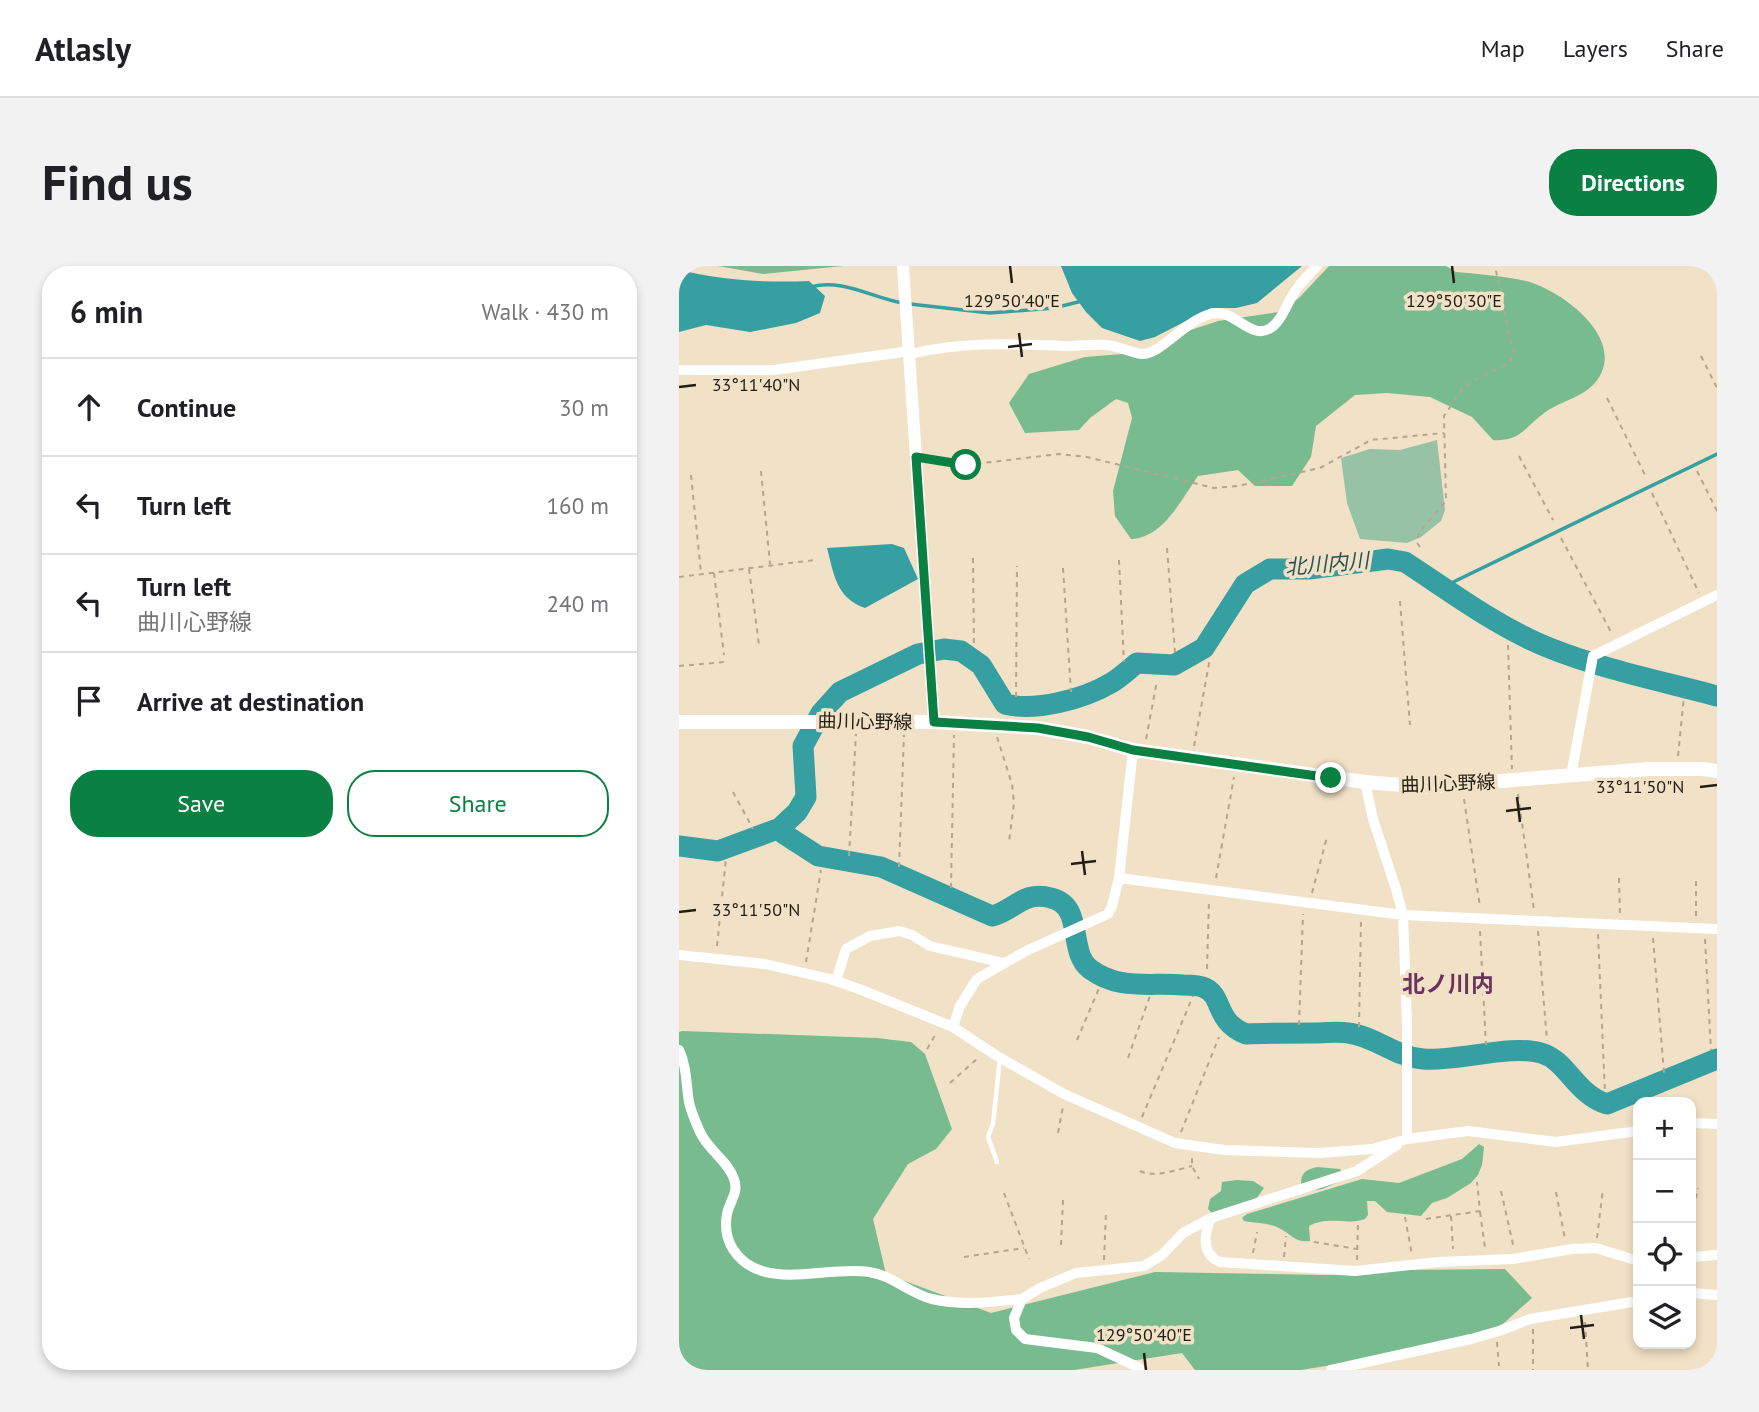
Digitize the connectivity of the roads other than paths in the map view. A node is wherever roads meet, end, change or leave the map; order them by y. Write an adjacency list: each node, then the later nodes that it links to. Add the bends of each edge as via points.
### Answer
1 (903, 266): 3 (street)
2 (1317, 266): 3 (street, via 1268,330 1251,329 1212,313 1190,323 1151,353 1102,345 984,342)
3 (910, 352): 4 (street, via 774,370); 7 (street)
4 (679, 370)
5 (1717, 595): 10 (street, via 1593,656)
6 (679, 722): 7 (main road, 曲川心野線)
7 (934, 722): 8 (main road, 曲川心野線, via 1038,728)
8 (1133, 750): 11 (main road, 曲川心野線); 12 (street)
9 (1717, 771): 10 (main road, 曲川心野線, via 1649,769)
10 (1571, 776): 11 (main road, 曲川心野線, via 1427,787)
11 (1364, 782): 13 (street)
12 (1119, 878): 13 (street); 16 (street, via 1108,914)
13 (1402, 915): 14 (street); 24 (street)
14 (1717, 929)
15 (679, 955): 17 (street, via 765,964)
16 (1004, 963): 17 (street, via 930,946 899,931 870,936 846,949); 18 (street, via 977,979)
17 (836, 981): 18 (street)
18 (953, 1027): 20 (street)
19 (679, 1050): 32 (street, via 685,1063 689,1104 701,1135 734,1177 737,1191 727,1213 727,1230 732,1250 744,1263 777,1273 876,1273 932,1299 980,1304)
20 (1000, 1058): 24 (street, via 1064,1094 1175,1143 1224,1150 1319,1153 1371,1149); 25 (lane, via 988,1137)
21 (1696, 1123): 22 (street)
22 (1717, 1124)
23 (1633, 1132): 24 (street, via 1556,1142 1468,1132)
24 (1406, 1139): 26 (street, via 1357,1171)
25 (997, 1162)
26 (1211, 1218): 29 (street, via 1204,1236 1209,1254 1220,1262 1355,1271 1596,1248); 32 (street, via 1183,1233 1153,1262 1076,1273)
27 (1717, 1255): 28 (street)
28 (1696, 1257)
29 (1633, 1259)
30 (1696, 1293): 31 (street)
31 (1717, 1295)
32 (1023, 1299): 34 (street, via 1014,1318 1016,1330 1025,1339 1097,1348)
33 (1633, 1302): 35 (street, via 1530,1319 1471,1339)
34 (1140, 1370)
35 (1331, 1370)

